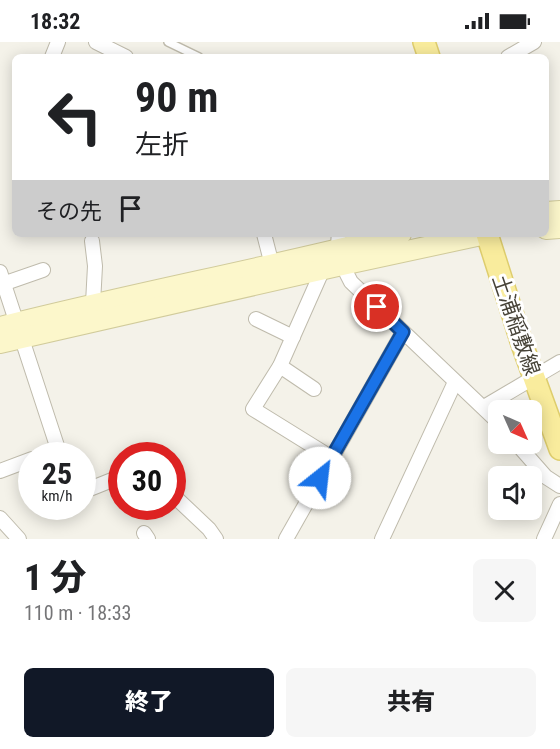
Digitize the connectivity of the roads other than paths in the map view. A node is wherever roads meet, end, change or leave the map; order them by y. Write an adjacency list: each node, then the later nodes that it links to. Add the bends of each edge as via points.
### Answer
1 (96, 42): 4 (street)
2 (168, 42): 5 (lane)
3 (534, 42): 6 (street)
4 (120, 54)
5 (193, 54)
6 (513, 54)
7 (265, 237): 13 (street)
8 (391, 237): 12 (street)
9 (463, 237): 12 (street)
10 (487, 237): 24 (main road, 土浦稲敷線)
11 (92, 241): 16 (street)
12 (335, 254): 13 (street); 18 (street); 19 (street, via 351,282); 20 (street)
13 (272, 264): 16 (street)
14 (44, 270): 15 (street)
15 (1, 280): 18 (street)
16 (93, 303): 18 (street)
17 (256, 319): 20 (street)
18 (13, 329): 21 (street); 29 (street)
19 (403, 332): 25 (street); 32 (street)
20 (293, 337): 23 (street)
21 (0, 343)
22 (560, 362): 24 (street)
23 (280, 366): 26 (street); 32 (street, via 253,409)
24 (533, 376): 27 (street); 30 (main road, 土浦稲敷線)
25 (455, 382): 27 (street); 42 (street)
26 (314, 389)
27 (484, 407): 28 (street)
28 (488, 411)
29 (55, 442)
30 (560, 449)
31 (526, 454): 35 (street)
32 (332, 458): 41 (street)
33 (18, 462): 34 (street)
34 (1, 466)
35 (560, 486)
36 (560, 504): 43 (street)
37 (186, 507): 40 (street)
38 (0, 518): 39 (street)
39 (19, 539)
40 (216, 539)
41 (286, 539)
42 (382, 539)
43 (544, 539)

